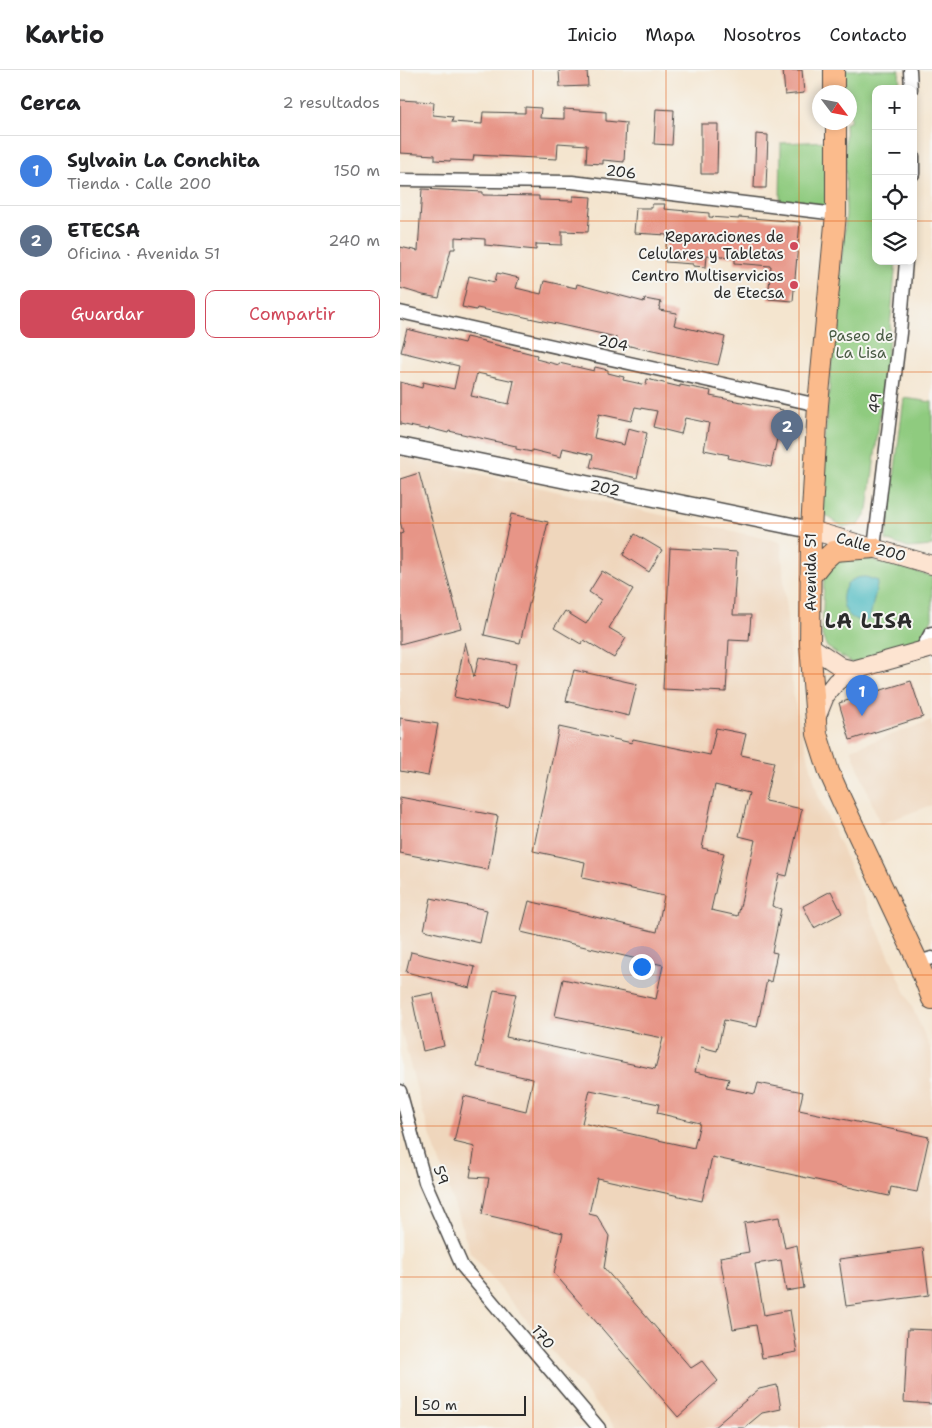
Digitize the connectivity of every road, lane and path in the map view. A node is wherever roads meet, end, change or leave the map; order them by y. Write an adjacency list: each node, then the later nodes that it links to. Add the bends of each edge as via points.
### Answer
1 (834, 70): 3 (main road)
2 (910, 70): 4 (street)
3 (834, 85)
4 (911, 85)
5 (836, 130): 7 (main road, Avenida 51)
6 (400, 180): 7 (street, 206, via 572,182)
7 (836, 214): 10 (main road, Avenida 51)
8 (906, 265): 13 (street, 49)
9 (400, 312): 10 (street, 204)
10 (818, 405): 12 (main road, Avenida 51)
11 (400, 446): 12 (street, 202)
12 (811, 530): 13 (main road, Calle 200); 15 (main road, Avenida 51)
13 (874, 548): 14 (main road, Calle 200); 15 (main road, via 834,551)
14 (927, 562)
15 (810, 577): 17 (main road, Avenida 51)
16 (932, 635): 18 (street)
17 (810, 646): 19 (main road, via 841,667); 20 (main road, Avenida 51)
18 (927, 649): 19 (main road)
19 (853, 670): 20 (main road, via 836,682 825,696)
20 (817, 716): 21 (main road, Avenida 51, via 817,734 829,772 856,833)
21 (925, 960): 22 (main road, Avenida 51)
22 (932, 999)
23 (400, 1091): 24 (street, 59, via 424,1182)
24 (462, 1266): 25 (street, 170)
25 (599, 1428)

